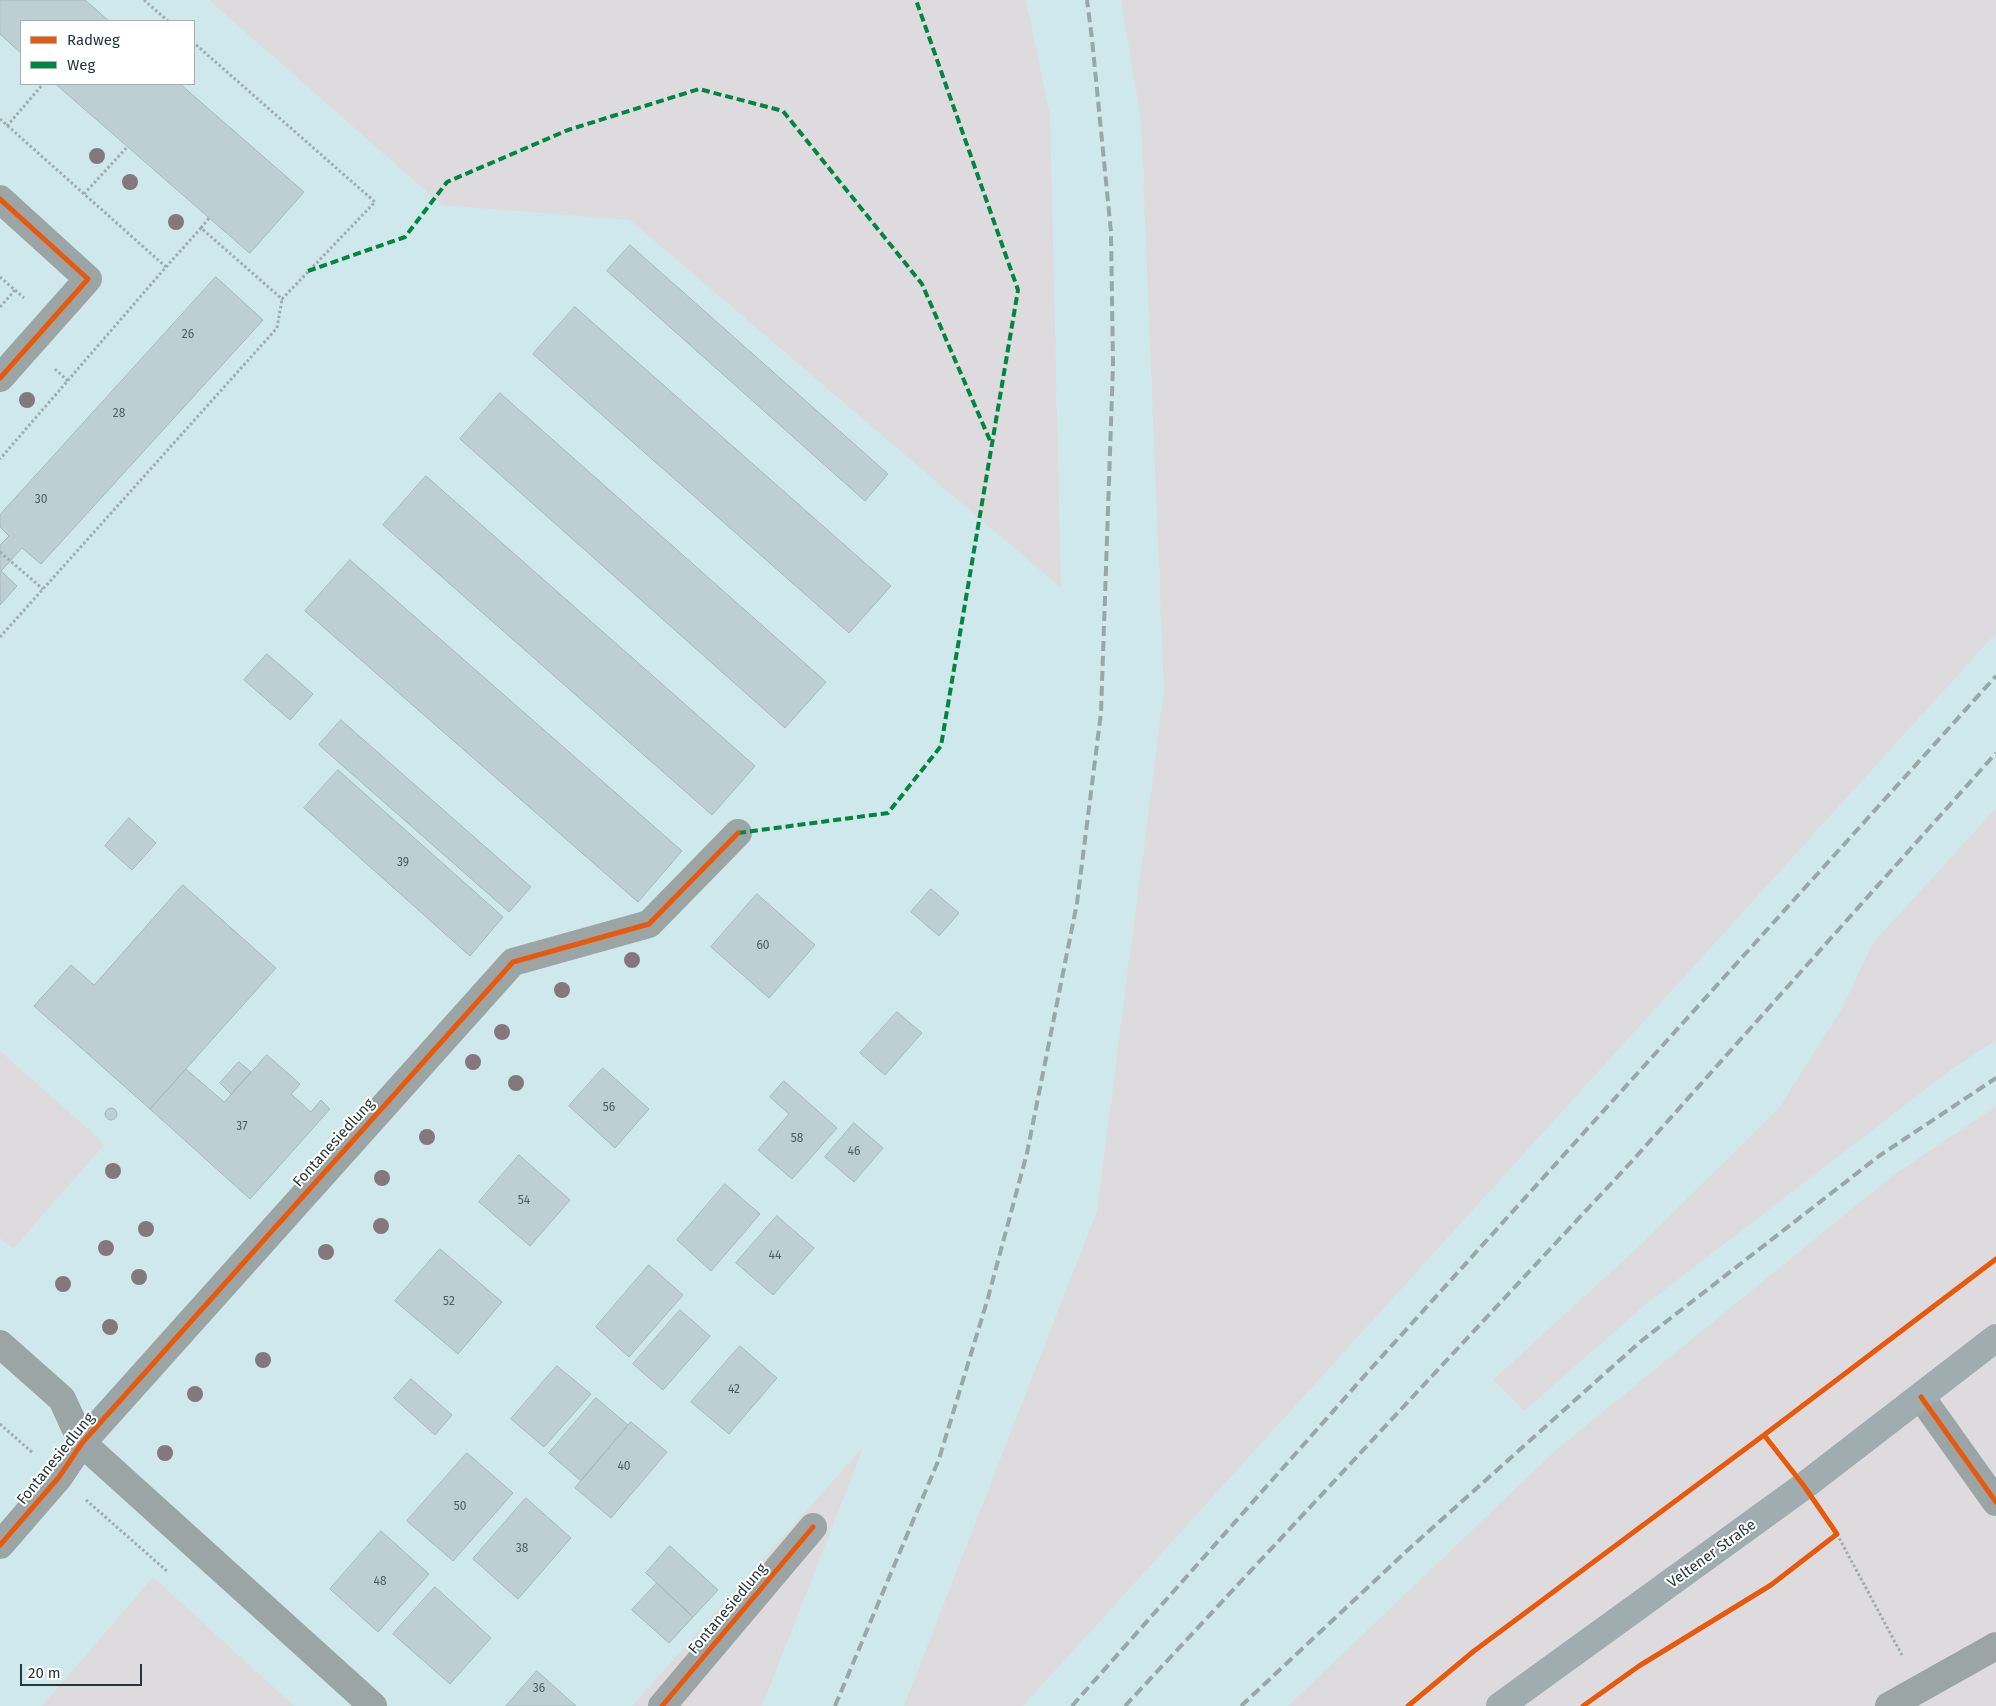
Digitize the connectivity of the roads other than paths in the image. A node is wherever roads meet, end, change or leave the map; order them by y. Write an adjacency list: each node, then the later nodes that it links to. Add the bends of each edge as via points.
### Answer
1 (0, 199): 2 (street, via 88,279)
2 (0, 378)
3 (738, 833): 7 (street, Fontanesiedlung, via 649,924 513,962)
4 (1996, 1338): 6 (main road, Veltener Straße)
5 (0, 1344): 7 (street, via 62,1399)
6 (1921, 1397): 8 (street); 14 (main road, Veltener Straße, via 1752,1525)
7 (82, 1443): 10 (street, Fontanesiedlung, via 60,1477); 12 (street, Fontanesiedlung)
8 (1996, 1502)
9 (814, 1527): 13 (street, Fontanesiedlung)
10 (0, 1546)
11 (1996, 1646): 15 (street)
12 (372, 1706)
13 (662, 1706)
14 (1500, 1706)
15 (1889, 1706)

